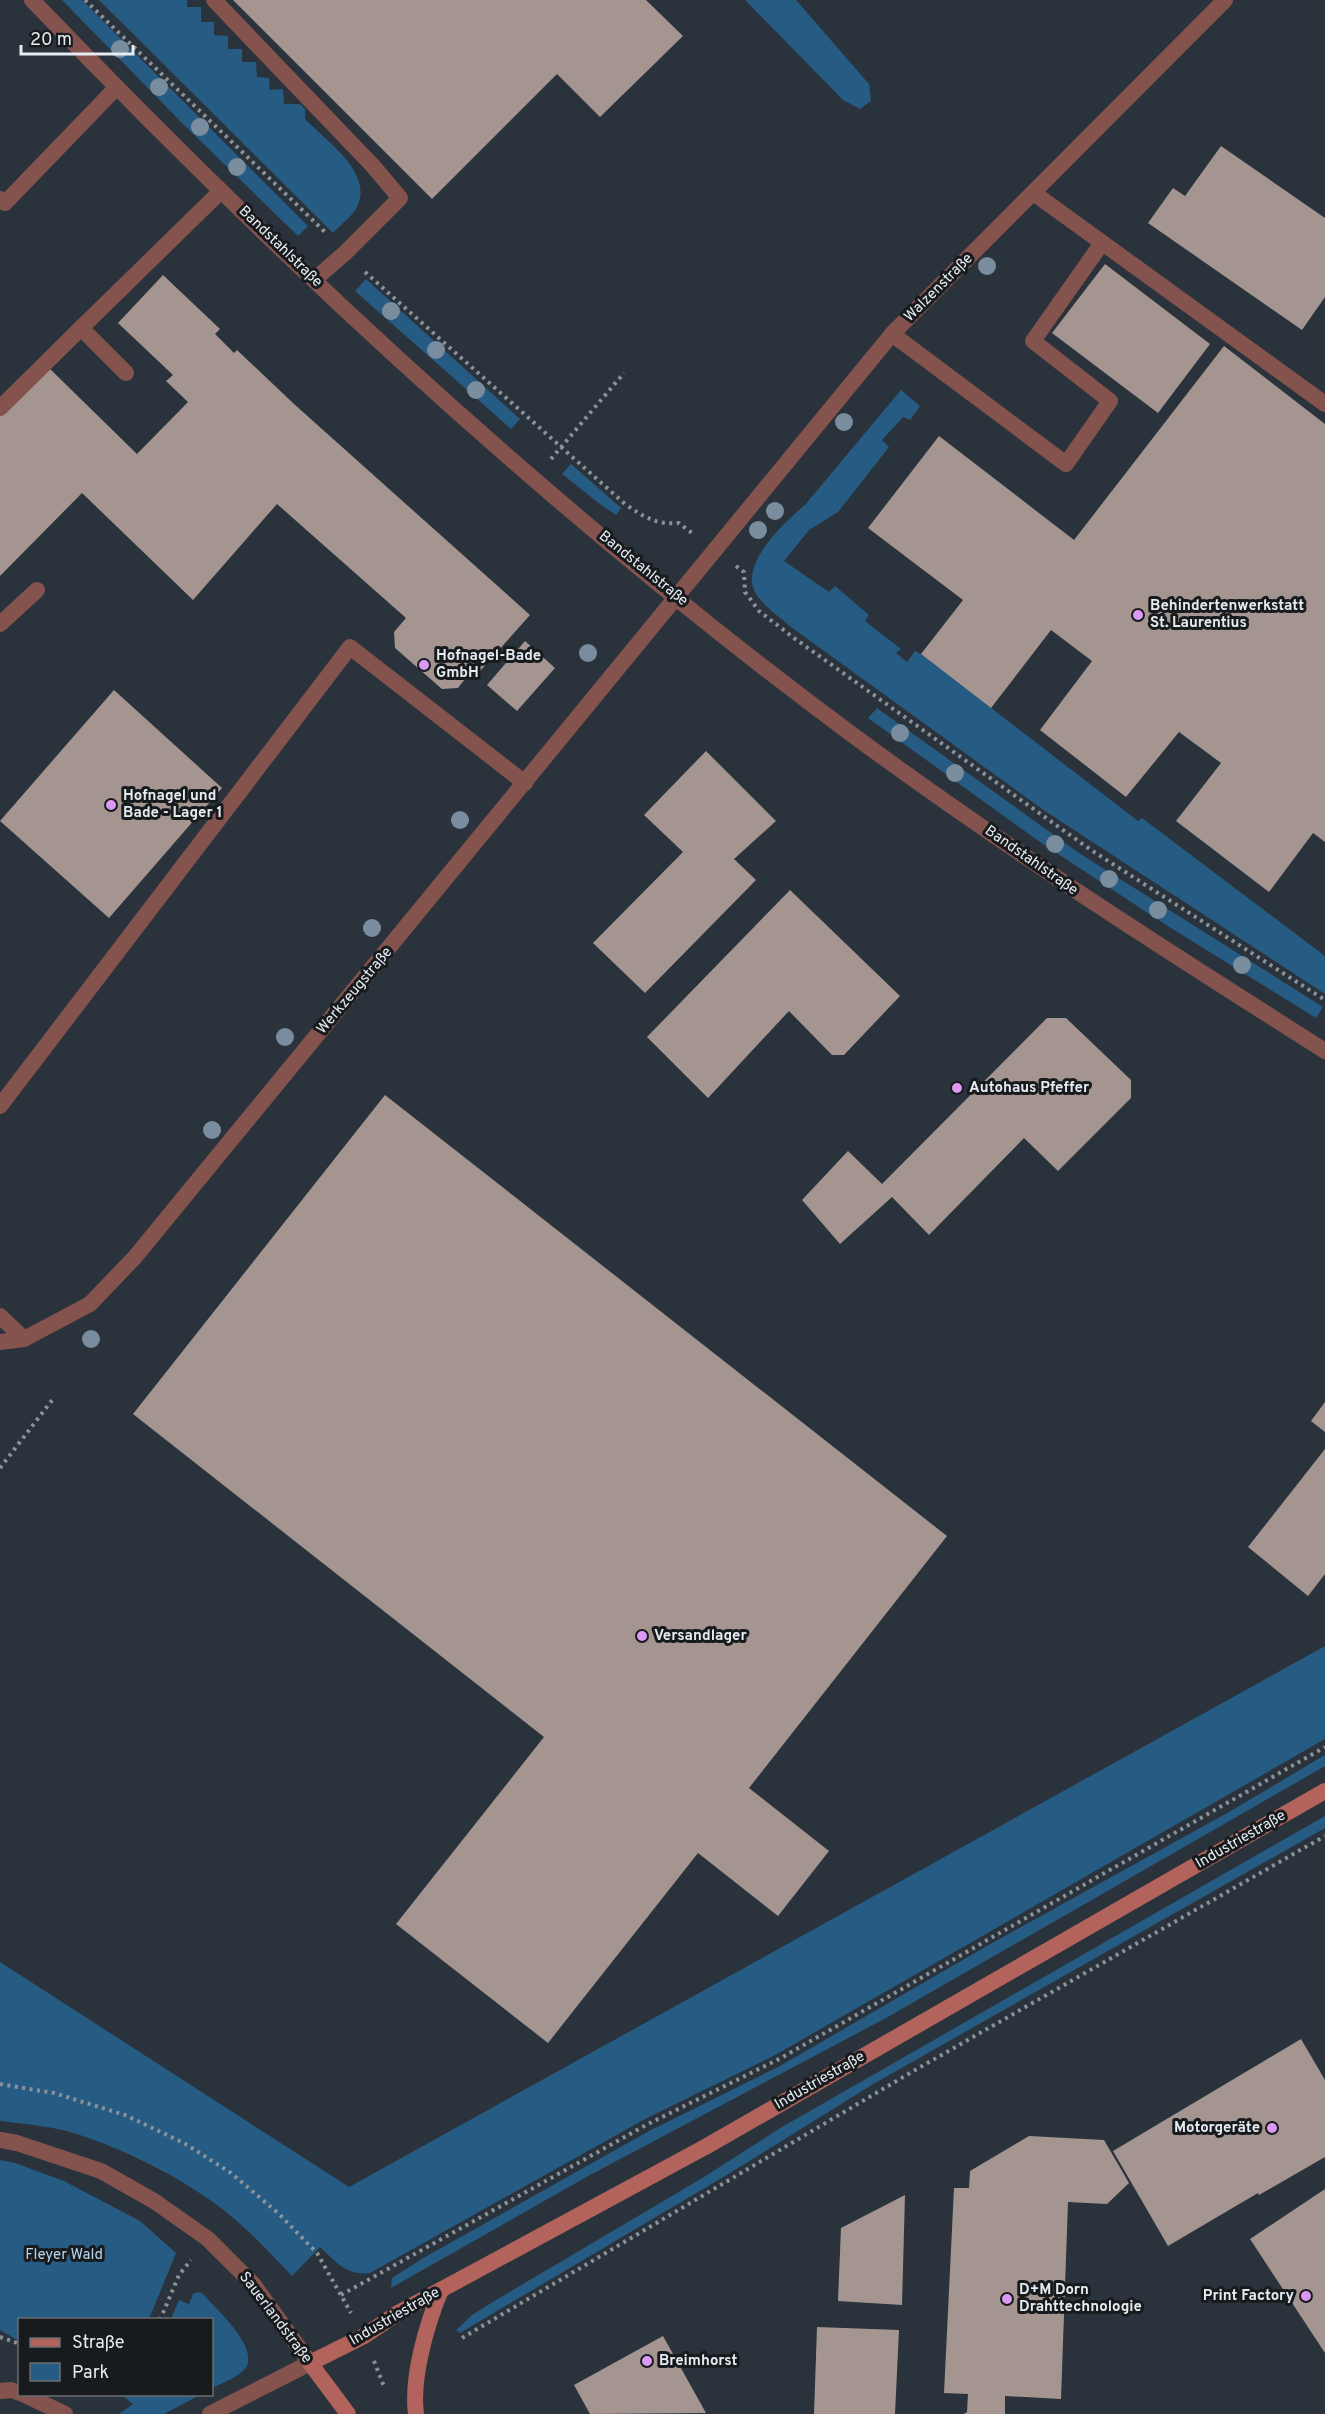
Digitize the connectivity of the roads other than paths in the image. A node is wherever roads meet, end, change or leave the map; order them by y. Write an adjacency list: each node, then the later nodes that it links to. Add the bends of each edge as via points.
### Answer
1 (32, 0): 4 (street, Bandstahlstraße)
2 (214, 0): 9 (street, via 400,198)
3 (1225, 0): 6 (street, Walzenstraße)
4 (116, 88): 5 (street, Bandstahlstraße); 7 (street, via 5,203)
5 (221, 191): 9 (street, Bandstahlstraße); 10 (street)
6 (1035, 194): 8 (street); 11 (street, Walzenstraße)
7 (0, 199)
8 (1102, 243): 11 (street, via 1033,341 1110,401 1066,465); 13 (street)
9 (314, 280): 16 (street, Bandstahlstraße, via 533,480)
10 (81, 328): 12 (street); 14 (street)
11 (892, 334): 16 (street, Walzenstraße)
12 (126, 373)
13 (1325, 404)
14 (0, 408)
15 (37, 590): 17 (street)
16 (677, 598): 18 (street, Werkzeugstraße); 19 (street, Bandstahlstraße, via 850,733 1047,873)
17 (0, 624)
18 (525, 783): 20 (street, via 350,647); 22 (street, Werkzeugstraße, via 135,1257 90,1304)
19 (1325, 1051)
20 (0, 1106)
21 (0, 1316): 22 (street)
22 (24, 1339): 23 (street, Werkzeugstraße)
23 (0, 1342)
24 (1325, 1791): 26 (main road, Industriestraße, via 707,2146)
25 (0, 2140): 27 (street, Sauerlandstraße, via 101,2171 154,2201 208,2239 253,2284)
26 (441, 2290): 27 (main road, Industriestraße); 34 (main road, via 430,2314 421,2353)
27 (310, 2363): 32 (street); 33 (main road, Sauerlandstraße)
28 (0, 2391): 29 (street)
29 (18, 2393)
30 (25, 2396): 31 (street)
31 (65, 2414)
32 (210, 2414)
33 (348, 2414)
34 (416, 2414)

